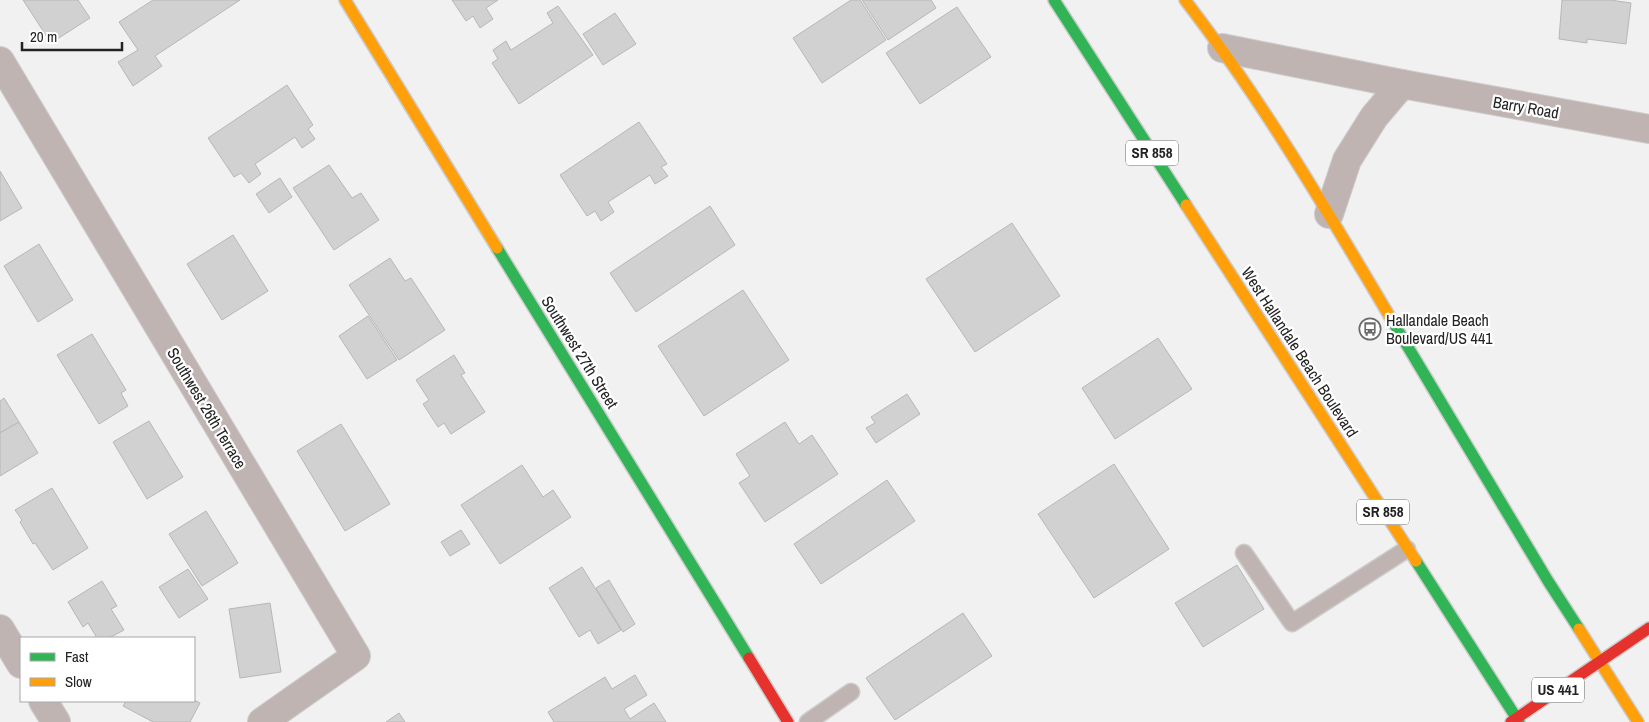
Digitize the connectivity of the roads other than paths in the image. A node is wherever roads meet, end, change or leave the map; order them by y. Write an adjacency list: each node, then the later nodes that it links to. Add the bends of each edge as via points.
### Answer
1 (345, 0): 20 (main road, Southwest 27th Street)
2 (1054, 0): 9 (main road, West Hallandale Beach Boulevard / SR 858)
3 (1185, 0): 4 (main road)
4 (1222, 48): 6 (street, Barry Road); 8 (main road)
5 (0, 61): 19 (street, Southwest 26th Terrace, via 356,656)
6 (1402, 84): 7 (street, Barry Road); 8 (street, via 1374,117 1347,160)
7 (1649, 129)
8 (1329, 214): 13 (main road, via 1548,581)
9 (1407, 549): 10 (lane, via 1292,623); 17 (main road, West Hallandale Beach Boulevard / SR 858)
10 (1244, 553)
11 (1649, 628): 13 (main road, US 441)
12 (0, 629): 14 (street)
13 (1600, 661): 17 (main road, US 441); 22 (main road)
14 (20, 662)
15 (851, 692): 21 (lane)
16 (44, 702): 18 (street)
17 (1516, 721)
18 (56, 722)
19 (262, 722)
20 (788, 722)
21 (808, 722)
22 (1638, 722)

